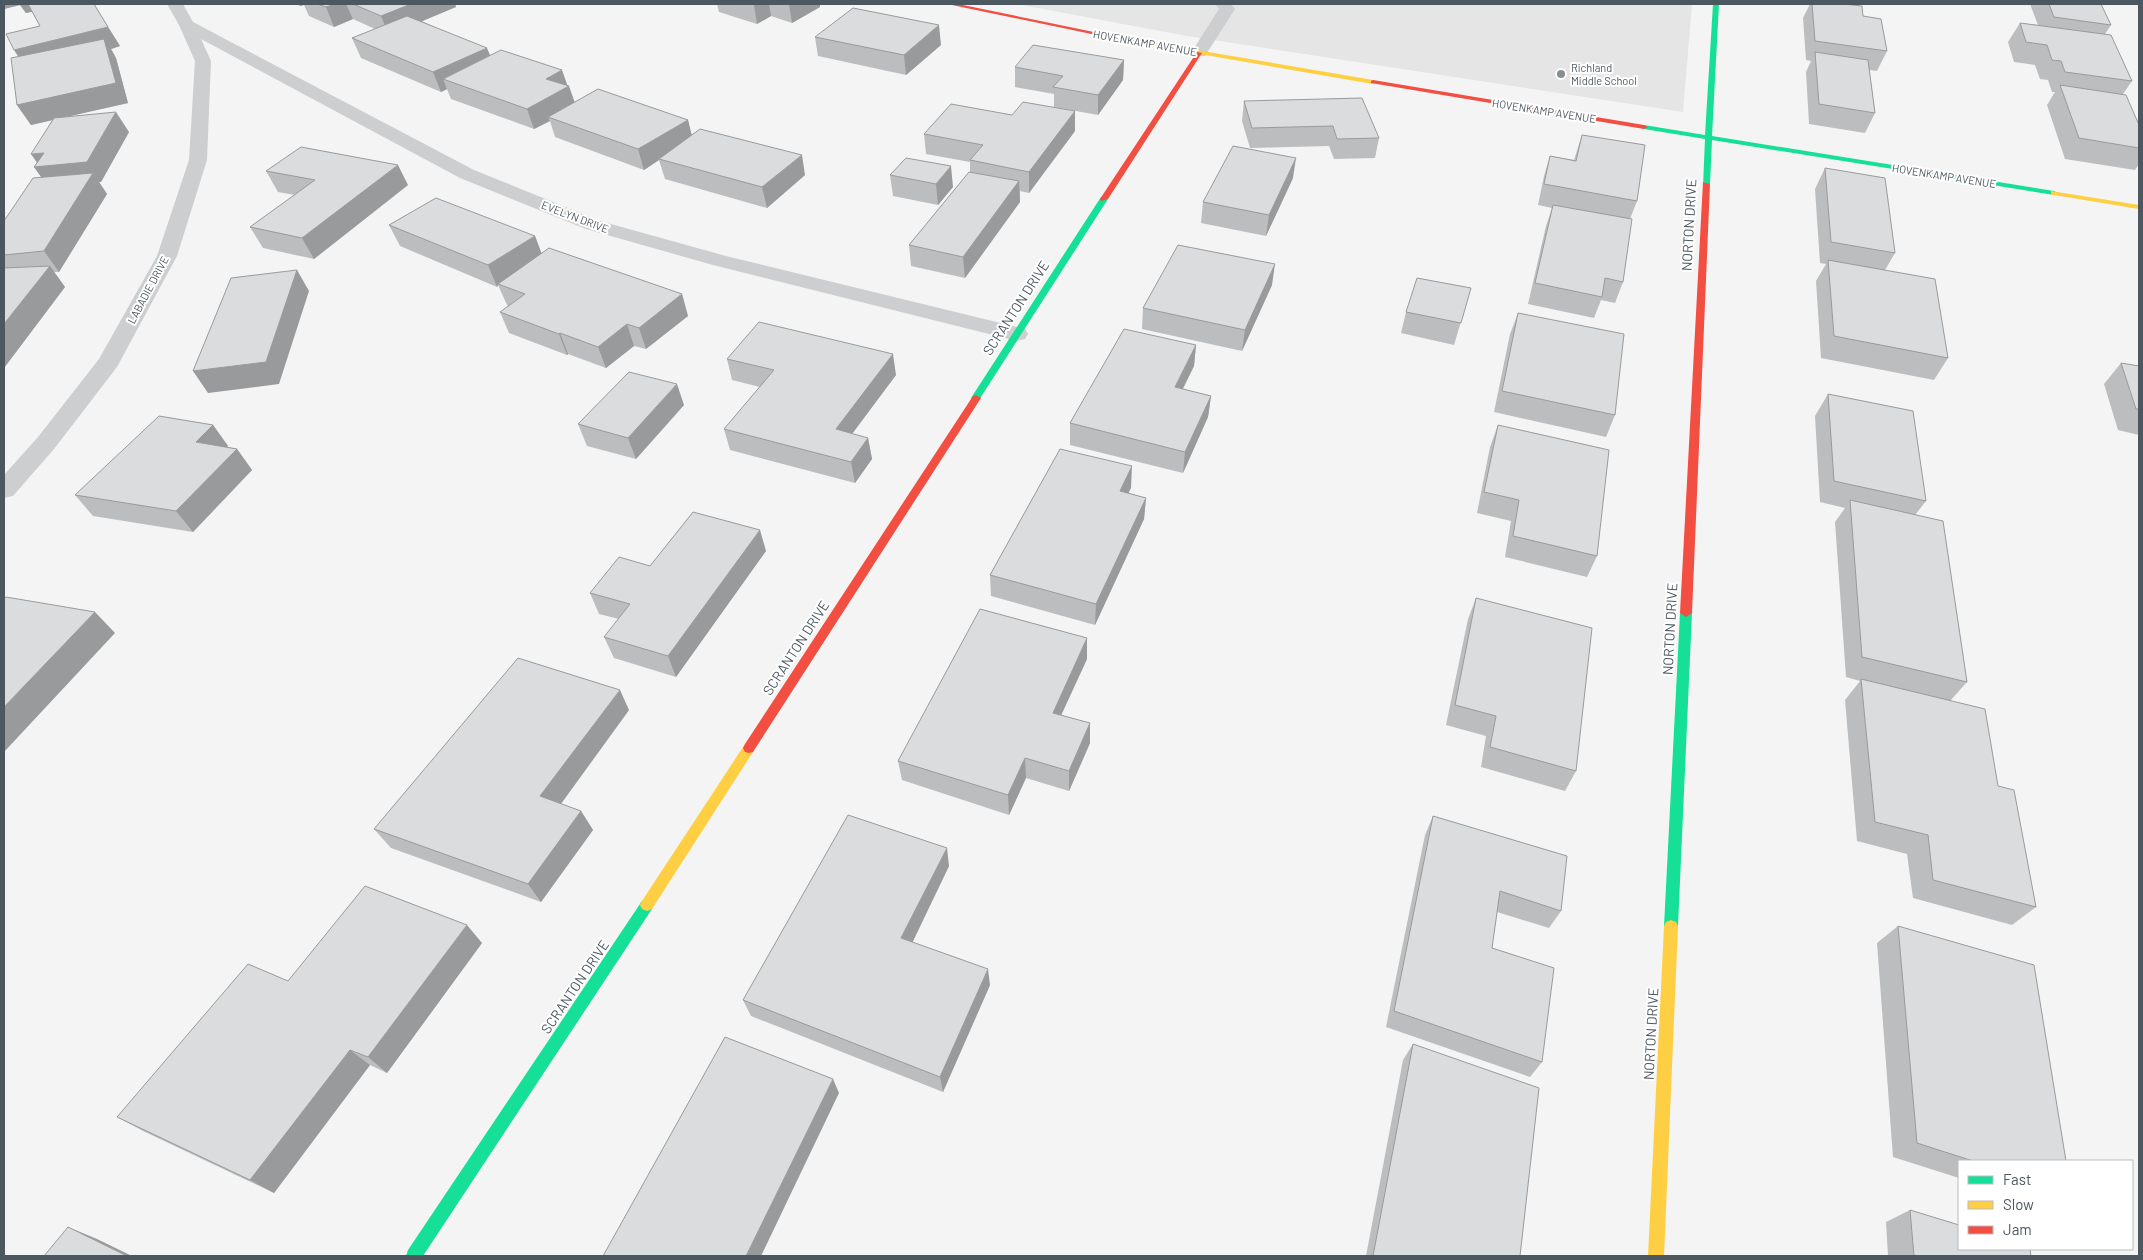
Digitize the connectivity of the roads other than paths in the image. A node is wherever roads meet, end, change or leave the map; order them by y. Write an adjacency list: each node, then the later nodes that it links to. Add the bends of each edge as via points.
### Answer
1 (175, 4): 5 (street)
2 (950, 4): 6 (street, HOVENKAMP AVENUE)
3 (1223, 4): 6 (street, via 1227,9)
4 (1716, 4): 7 (street, NORTON DRIVE)
5 (187, 25): 9 (street, EVELYN DRIVE, via 467,174 593,225 720,261); 10 (street, LABADIE DRIVE, via 203,61 198,160 167,256 109,362 46,443)
6 (1199, 53): 7 (street, HOVENKAMP AVENUE); 9 (street, SCRANTON DRIVE)
7 (1708, 138): 8 (street, HOVENKAMP AVENUE); 12 (street, NORTON DRIVE)
8 (2139, 207)
9 (1017, 334): 11 (street, SCRANTON DRIVE, via 667,876)
10 (4, 490)
11 (414, 1256)
12 (1656, 1256)

